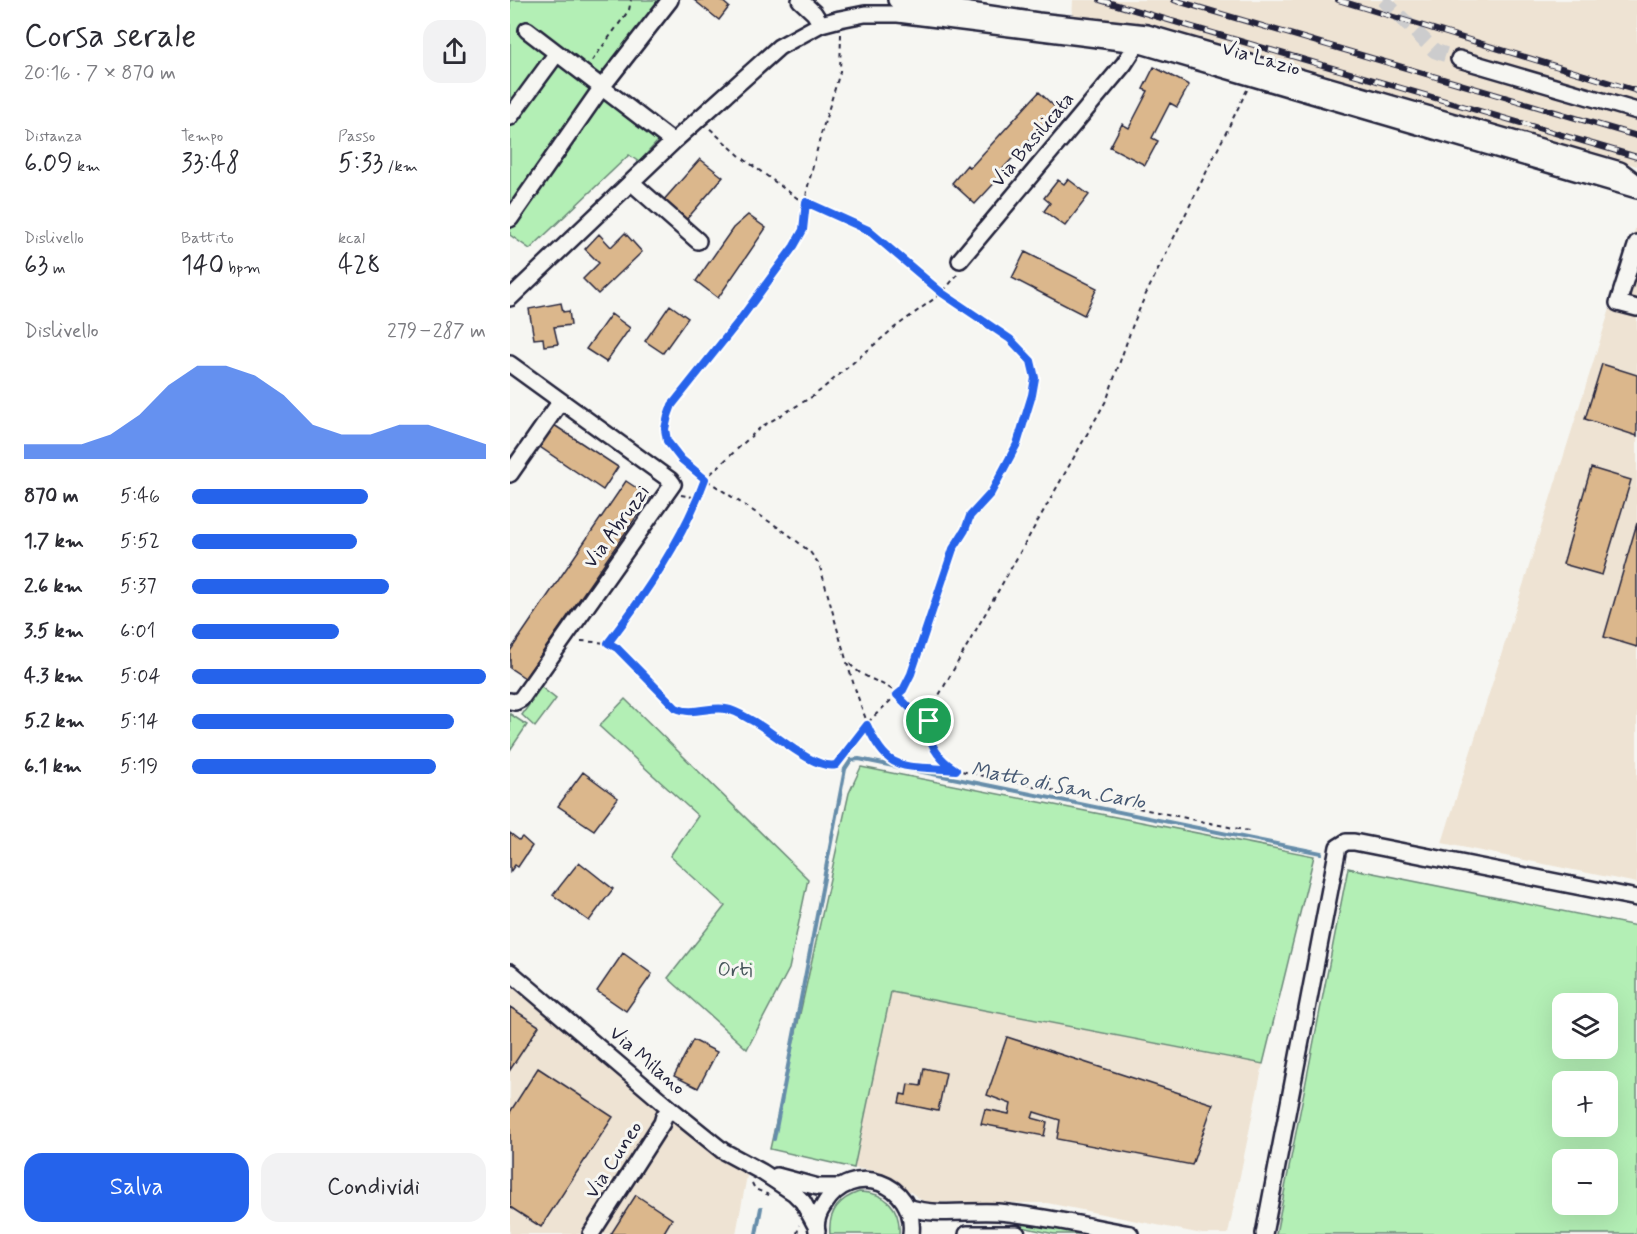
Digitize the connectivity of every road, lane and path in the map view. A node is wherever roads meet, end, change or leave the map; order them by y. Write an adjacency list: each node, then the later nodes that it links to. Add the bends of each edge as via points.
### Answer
1 (632, 0): 11 (path, via 629,10)
2 (670, 0): 13 (street)
3 (800, 0): 6 (street)
4 (896, 0): 19 (street, via 1147,33 1620,170)
5 (840, 19): 6 (street); 8 (street, Via Lazio, via 898,14); 21 (path, via 840,72 818,144)
6 (821, 24): 16 (street, via 779,47)
7 (527, 30): 9 (street)
8 (1137, 45): 12 (street, Via Lazio); 25 (street, Via Basilicata)
9 (558, 53): 11 (street); 15 (street)
10 (1459, 59): 14 (street)
11 (583, 73): 13 (street)
12 (1252, 78): 20 (street, Via Lazio); 38 (path, via 1145,296 1107,399 938,697)
13 (602, 87): 17 (street); 22 (street)
14 (1637, 111)
15 (510, 117)
16 (699, 118): 17 (street); 21 (path, via 772,181)
17 (673, 142): 18 (street)
18 (631, 182): 23 (street); 27 (street)
19 (1637, 183)
20 (1637, 190)
21 (806, 202): 26 (path, via 868,230); 32 (path, via 803,230 794,246 672,405 665,429 667,441)
22 (510, 219)
23 (698, 241)
24 (1637, 243): 28 (street, via 1618,303)
25 (960, 260): 26 (path, via 958,272)
26 (942, 293): 32 (path, via 815,395 761,427); 36 (path, via 1010,339 1031,361 1035,378 1017,444 991,493 970,516 953,549 911,674)
27 (510, 298)
28 (1637, 309)
29 (510, 364): 30 (street, Via Abruzzi)
30 (561, 401): 31 (street); 33 (street, Via Abruzzi, via 673,484)
31 (510, 474)
32 (705, 479): 34 (path, via 691,513 636,607); 35 (path, via 810,552 819,564)
33 (563, 639): 34 (path); 37 (street, Via Abruzzi, via 521,699)
34 (608, 643): 39 (path, via 676,708 686,712 726,709 752,720 822,764 836,765)
35 (848, 662): 36 (path, via 857,672); 39 (path)
36 (897, 695): 38 (path); 39 (path)
37 (510, 701)
38 (929, 721): 40 (path, via 935,752 942,762)
39 (867, 725): 40 (path, via 891,762)
40 (956, 770): 41 (path)
41 (1253, 832)
42 (1637, 898): 54 (street, via 1354,842 1338,847)
43 (510, 972): 44 (street, Via Milano)
44 (672, 1110): 45 (street, Via Milano, via 723,1151); 49 (street, Via Cuneo, via 664,1116)
45 (762, 1172): 46 (street, Via Milano, via 818,1187); 48 (street, Via Milano, via 804,1202)
46 (840, 1187): 47 (street, Via Milano, via 851,1181 875,1181 890,1188); 48 (street, via 828,1197)
47 (908, 1207): 50 (street); 53 (street, via 940,1214 1029,1215)
48 (817, 1230)
49 (591, 1234)
50 (911, 1234)
51 (967, 1234): 52 (street)
52 (1017, 1234)
53 (1130, 1234)
54 (1264, 1234)

